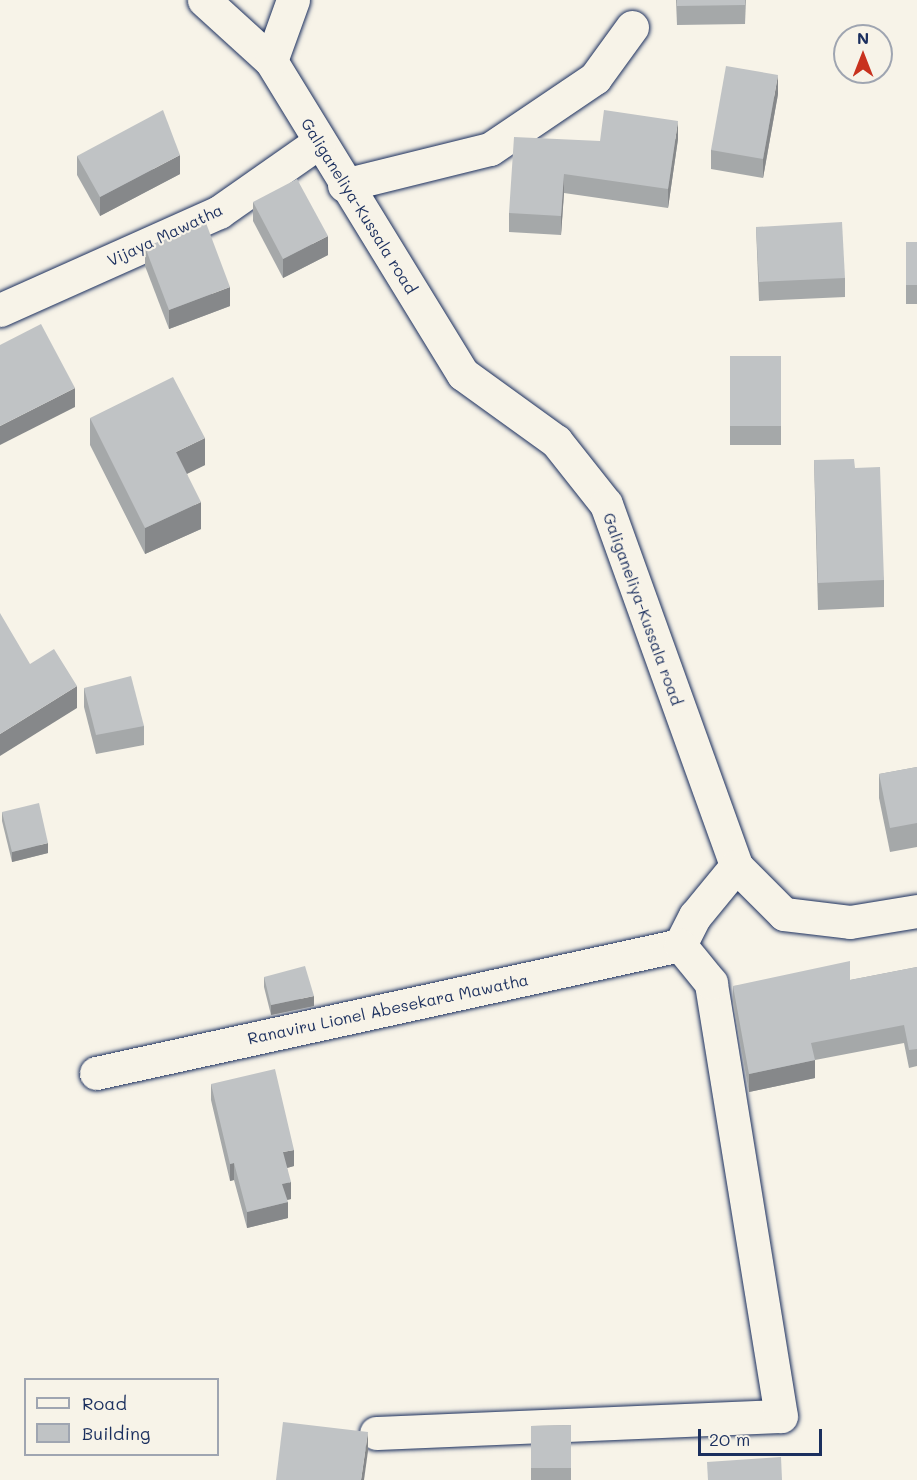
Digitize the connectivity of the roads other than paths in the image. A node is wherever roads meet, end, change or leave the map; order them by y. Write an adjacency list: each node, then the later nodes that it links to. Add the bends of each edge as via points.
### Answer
1 (204, 0): 4 (street, Galiganeliya-Kussala road)
2 (293, 0): 4 (street)
3 (632, 27): 6 (street, via 594,78 490,149)
4 (271, 61): 5 (street, Galiganeliya-Kussala road)
5 (319, 142): 6 (street, Galiganeliya-Kussala road); 7 (street, Vijaya Mawatha, via 219,212)
6 (344, 185): 8 (street, Galiganeliya-Kussala road, via 463,374 556,441 606,504)
7 (0, 310)
8 (736, 867): 9 (street, Galiganeliya-Kussala road, via 784,914 850,922); 10 (street, via 695,916)
9 (917, 911)
10 (680, 945): 11 (street, Ranaviru Lionel Abesekara Mawatha); 12 (street, via 711,983 781,1416)
11 (96, 1073)
12 (376, 1433)

